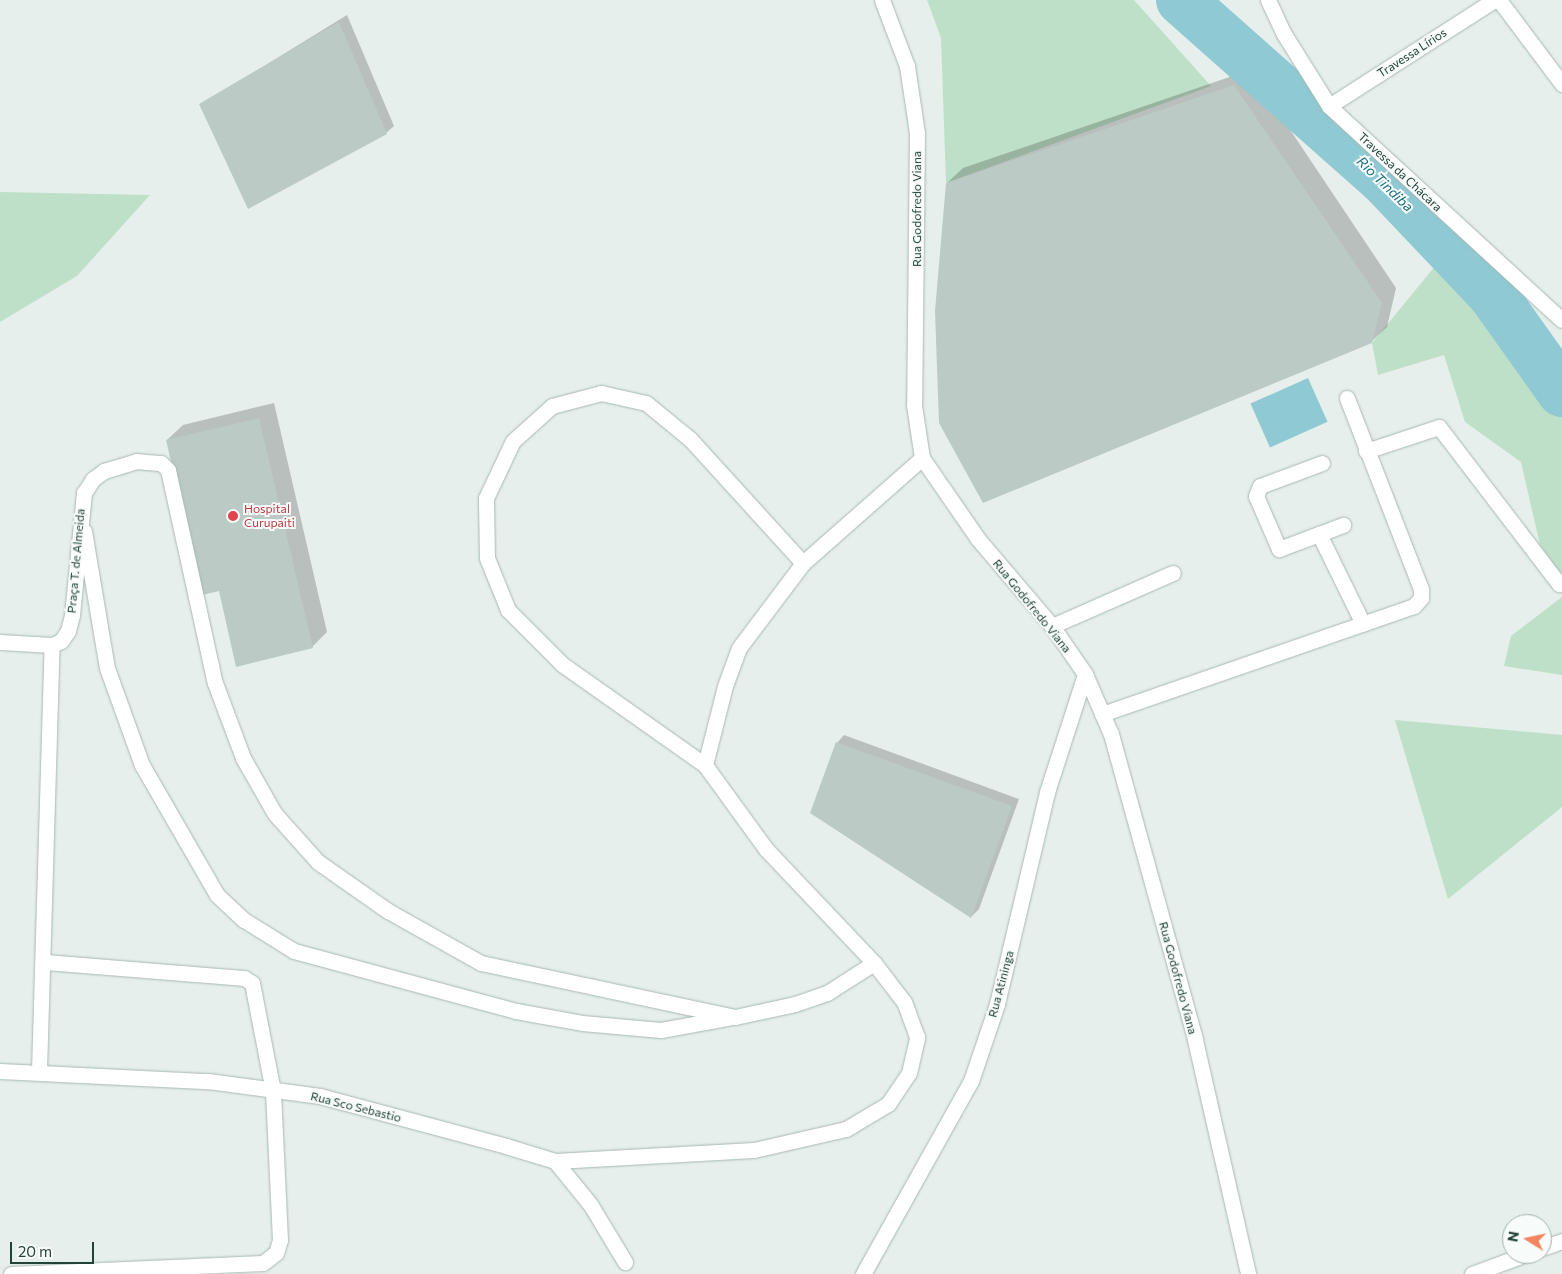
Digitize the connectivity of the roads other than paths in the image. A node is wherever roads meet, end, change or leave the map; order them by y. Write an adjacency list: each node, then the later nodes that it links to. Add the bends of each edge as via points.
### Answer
1 (882, 0): 10 (street, Rua Godofredo Viana, via 906,66 917,133 914,405)
2 (1268, 0): 6 (street, Travessa da Chácara, via 1284,34)
3 (1494, 0): 6 (street, Travessa Lírios)
4 (1498, 0): 5 (street)
5 (1562, 84)
6 (1329, 106): 7 (street, Travessa da Chácara)
7 (1562, 320)
8 (1347, 398): 9 (street)
9 (1366, 451): 17 (street, via 1439,427); 18 (street, via 1421,588 1420,598 1414,606)
10 (922, 458): 15 (street); 19 (street, Rua Godofredo Viana, via 978,539)
11 (1322, 463): 14 (street, via 1260,486 1256,496 1279,549)
12 (81, 507): 21 (street, Praça T. de Almeida, via 72,615 68,631 61,641); 27 (street, via 107,668 142,765 217,895 244,920 294,951 516,1011 582,1023 661,1030); 27 (street, Praça T. de Almeida, via 93,479 104,470 151,460 168,470 215,683 243,758 275,814 318,862 388,911 481,963)
13 (1343, 525): 14 (street)
14 (1319, 534): 18 (street)
15 (803, 563): 24 (street, via 739,648 725,686); 24 (street, Rua Sco Sebastio, via 690,439 646,403 601,393 552,406 514,441 486,498 487,558 508,610 562,664)
16 (1173, 574): 19 (street)
17 (1559, 584)
18 (1362, 624): 23 (street)
19 (1052, 626): 22 (street, Rua Godofredo Viana)
20 (0, 642): 21 (street)
21 (52, 645): 25 (street)
22 (1085, 674): 23 (street, Rua Godofredo Viana); 35 (street, Rua Atininga, via 1047,792 997,1004 971,1081)
23 (1102, 714): 36 (street, Rua Godofredo Viana, via 1111,734 1195,1040)
24 (705, 765): 26 (street, Rua Sco Sebastio, via 766,848)
25 (44, 962): 28 (street); 30 (street, via 244,978 256,990)
26 (874, 964): 27 (street, via 827,993 795,1004); 31 (street, Rua Sco Sebastio, via 904,1002 917,1037 909,1073 888,1104 846,1129 754,1150)
27 (735, 1017)
28 (39, 1070): 29 (street, Rua Sco Sebastio); 30 (street, Rua Sco Sebastio, via 208,1081)
29 (0, 1071)
30 (273, 1091): 31 (street, Rua Sco Sebastio, via 320,1096); 34 (street, via 280,1240 276,1253 263,1263)
31 (555, 1161): 32 (street, via 590,1204)
32 (624, 1262)
33 (1502, 1263): 37 (street)
34 (10, 1274)
35 (863, 1274)
36 (1248, 1274)
37 (1472, 1274)

